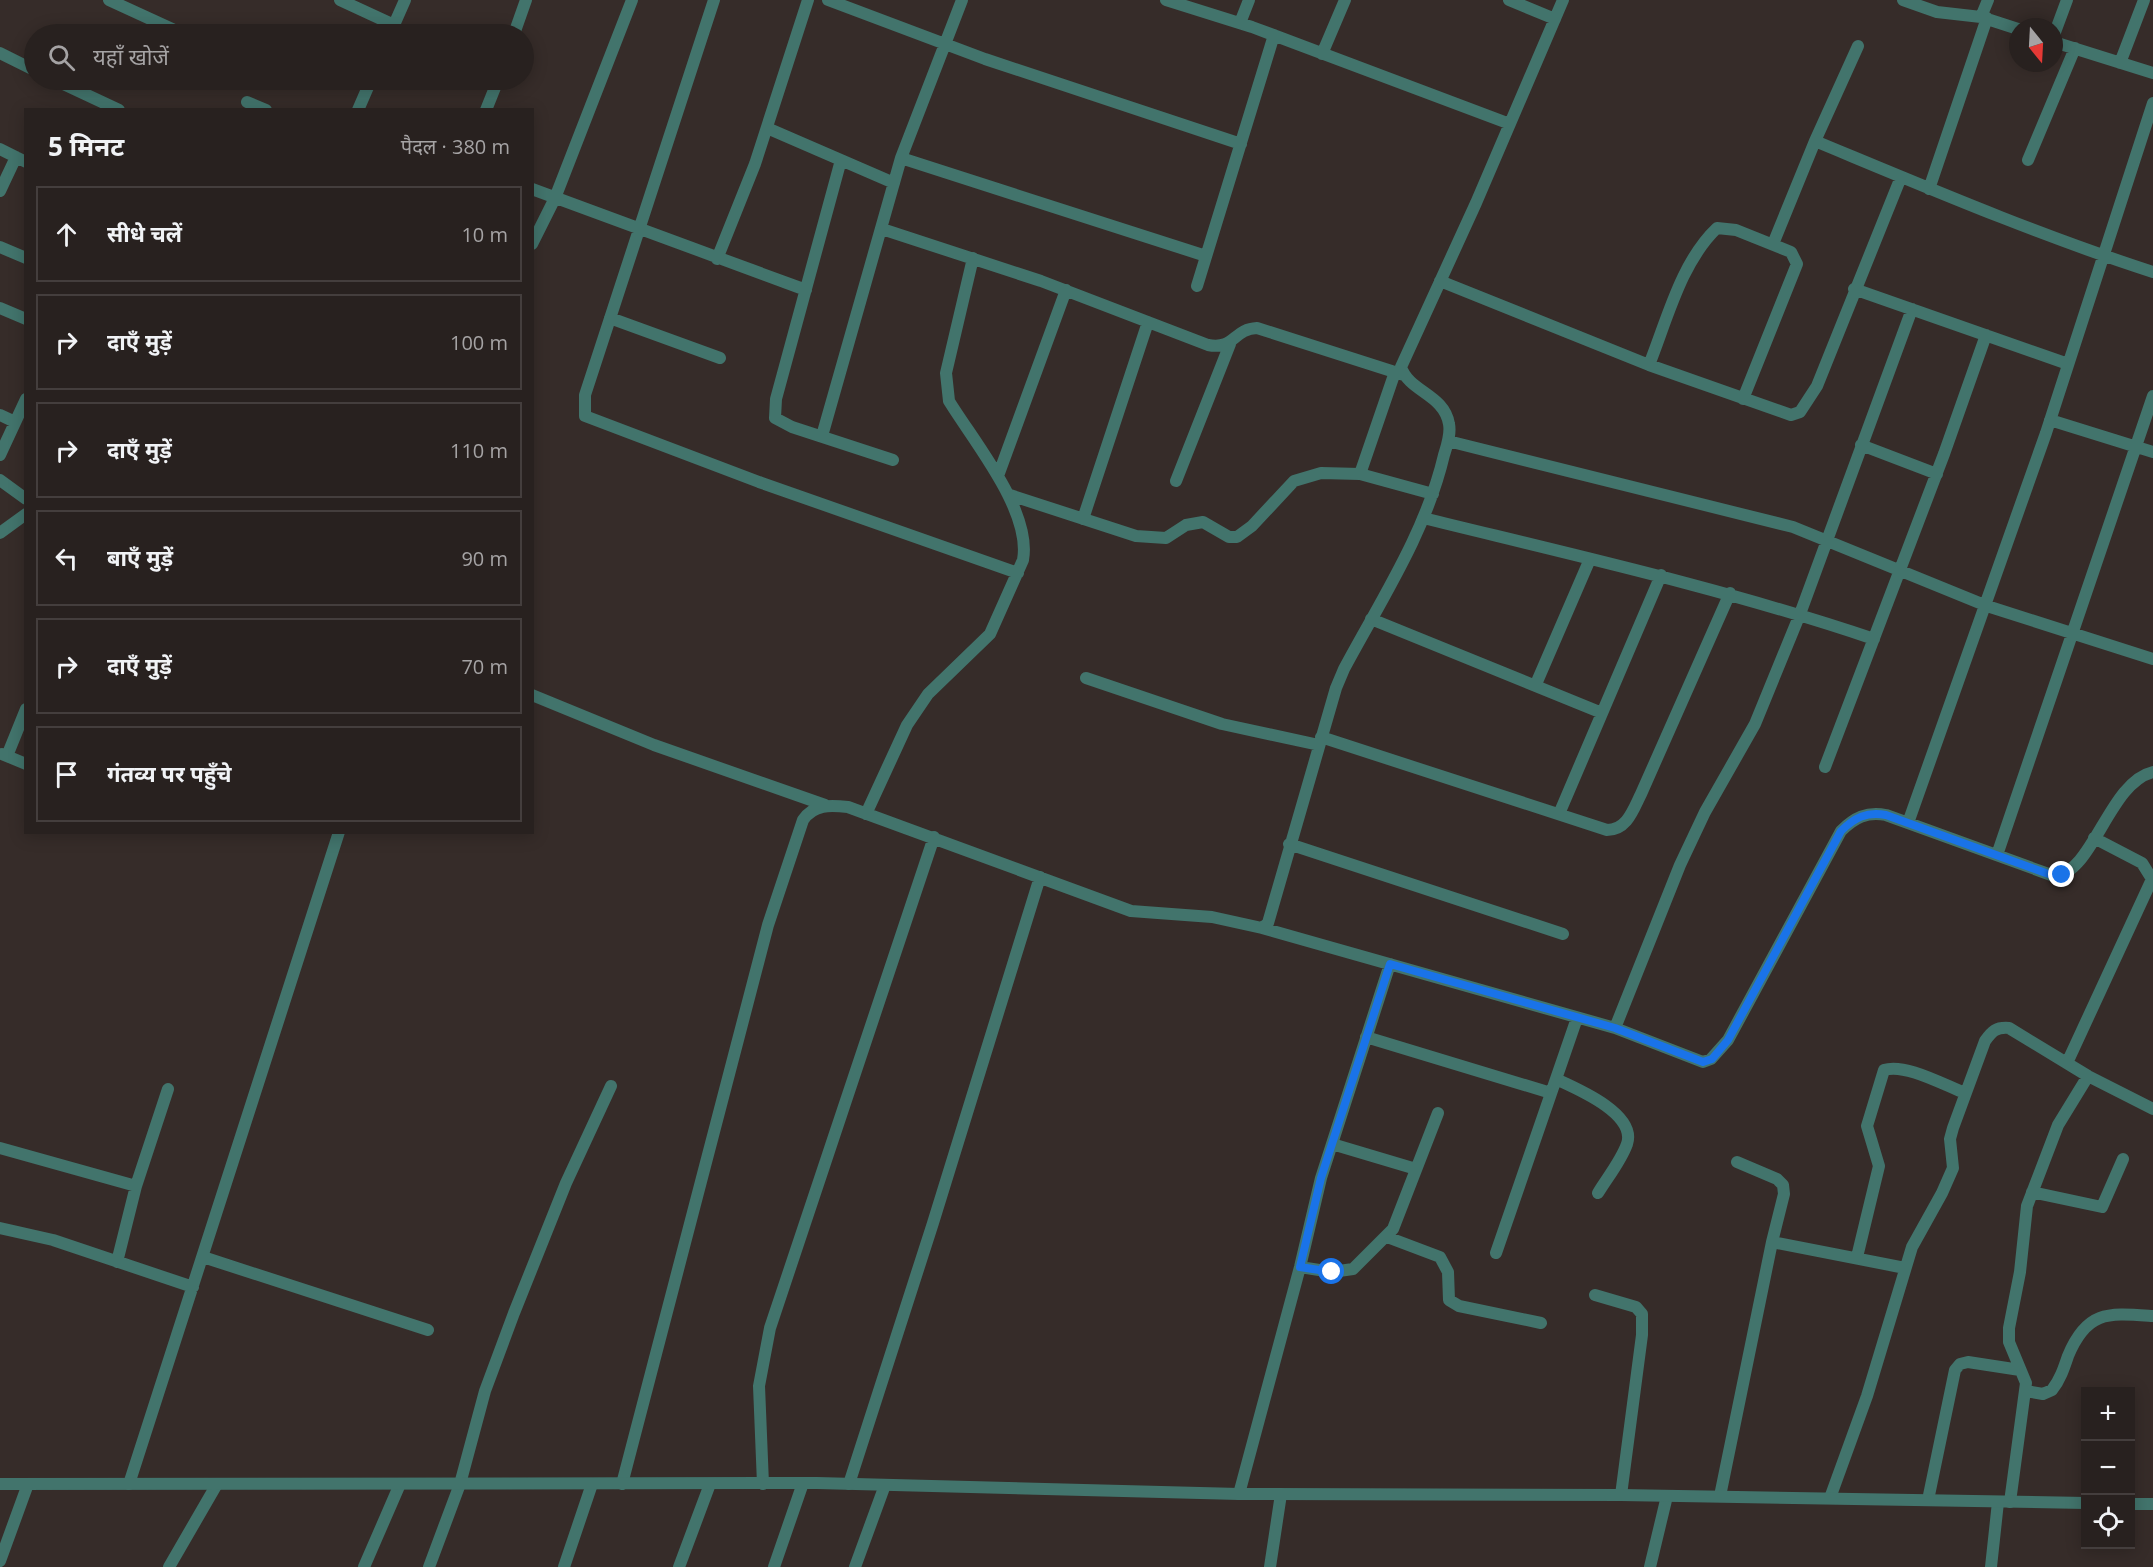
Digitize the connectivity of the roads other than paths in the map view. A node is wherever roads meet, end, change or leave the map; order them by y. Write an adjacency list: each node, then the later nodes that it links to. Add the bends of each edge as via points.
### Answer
1 (109, 0): 23 (street)
2 (340, 0): 24 (street)
3 (405, 0): 25 (street)
4 (526, 0): 26 (street)
5 (632, 0): 61 (street)
6 (714, 0): 62 (street)
7 (808, 0): 48 (street)
8 (828, 0): 29 (street)
9 (962, 0): 29 (street)
10 (1167, 0): 22 (street)
11 (1249, 0): 22 (street)
12 (1345, 0): 34 (street)
13 (1509, 0): 21 (street)
14 (1563, 0): 21 (street)
15 (1903, 0): 19 (street, via 1937,12)
16 (1988, 0): 19 (street)
17 (2067, 0): 20 (street)
18 (2144, 0): 35 (street)
19 (1984, 18): 27 (street); 58 (street)
20 (2060, 18)
21 (1555, 20): 47 (street)
22 (1240, 23): 28 (street)
23 (161, 24)
24 (382, 24)
25 (395, 24)
26 (518, 24)
27 (2009, 26)
28 (1274, 35): 34 (street); 50 (street)
29 (946, 44): 50 (street); 52 (street)
30 (2063, 45): 32 (street)
31 (1858, 46): 49 (street)
32 (2075, 48): 35 (street); 55 (street)
33 (0, 52): 36 (street)
34 (1322, 54): 47 (street)
35 (2120, 63): 37 (street)
36 (24, 65)
37 (2153, 73)
38 (76, 90): 43 (street)
39 (367, 90): 45 (street)
40 (494, 90): 46 (street)
41 (247, 102): 44 (street)
42 (2153, 103): 68 (street)
43 (115, 108)
44 (261, 108)
45 (359, 108)
46 (487, 108)
47 (1510, 124): 73 (street)
48 (766, 128): 54 (street); 71 (street)
49 (1815, 141): 56 (street); 65 (street)
50 (1241, 144): 67 (street)
51 (0, 149): 53 (street)
52 (901, 158): 57 (street); 67 (street)
53 (21, 160): 60 (street)
54 (841, 160): 57 (street); 76 (street)
55 (2028, 160)
56 (1901, 177): 58 (street); 75 (street)
57 (894, 183): 63 (street)
58 (1929, 189): 68 (street)
59 (534, 190): 61 (street)
60 (0, 191)
61 (555, 198): 62 (street); 64 (street)
62 (639, 227): 71 (street); 80 (street)
63 (882, 229): 70 (street); 95 (street)
64 (534, 240)
65 (1773, 244): 87 (street, via 1725,227 1712,232 1681,283); 90 (street, via 1791,252 1797,264)
66 (0, 247): 69 (street)
67 (1206, 256): 74 (street)
68 (2103, 256): 72 (street); 86 (street)
69 (24, 257)
70 (973, 258): 77 (street); 104 (street, via 946,373 946,390 952,407)
71 (717, 259): 76 (street)
72 (2153, 272)
73 (1440, 281): 87 (street); 88 (street)
74 (1197, 286)
75 (1854, 288): 79 (street); 90 (street, via 1817,386 1800,412 1791,416)
76 (806, 290): 95 (street, via 776,399 775,418)
77 (1066, 290): 82 (street); 104 (street)
78 (0, 308): 81 (street)
79 (1912, 309): 83 (street); 97 (street)
80 (610, 318): 85 (street); 117 (street, via 585,395 585,416 832,509)
81 (24, 319)
82 (1148, 322): 84 (street, via 1208,345); 112 (street)
83 (1986, 335): 86 (street); 103 (street)
84 (1230, 344): 88 (street, via 1246,328 1257,328); 106 (street)
85 (720, 358)
86 (2068, 364): 93 (street)
87 (1649, 365): 90 (street)
88 (1399, 374): 96 (street, via 1436,399 1445,411); 102 (street)
89 (2153, 396): 98 (street)
90 (1743, 399)
91 (24, 403): 94 (street)
92 (0, 415): 94 (street)
93 (2050, 420): 98 (street); 120 (street)
94 (15, 422): 100 (street)
95 (822, 436): 101 (street)
96 (1448, 441): 107 (street); 114 (street, via 1744,514)
97 (1861, 445): 103 (street); 114 (street)
98 (2135, 447): 99 (street); 123 (street)
99 (2153, 452)
100 (0, 455)
101 (893, 460)
102 (1360, 474): 107 (street); 112 (street, via 1321,473 1294,480 1237,537 1195,522 1157,539)
103 (1936, 474): 116 (street)
104 (998, 476): 108 (street)
105 (0, 480): 109 (street)
106 (1176, 481)
107 (1433, 494): 111 (street)
108 (1010, 495): 112 (street); 117 (street, via 1025,548)
109 (24, 498)
110 (24, 515): 113 (street)
111 (1422, 518): 115 (street); 122 (street)
112 (1083, 519)
113 (0, 533)
114 (1826, 540): 116 (street); 121 (street)
115 (1590, 559): 118 (street); 127 (street)
116 (1899, 570): 120 (street); 124 (street)
117 (1018, 573): 138 (street, via 990,634 928,694 906,725)
118 (1661, 575): 119 (street); 130 (street)
119 (1730, 593): 121 (street); 139 (street, via 1628,819 1607,830)
120 (1987, 606): 123 (street); 140 (street)
121 (1800, 614): 124 (street); 151 (street, via 1755,724 1680,865)
122 (1371, 619): 127 (street); 131 (street, via 1344,669)
123 (2072, 634): 125 (street); 145 (street)
124 (1874, 639): 135 (street)
125 (2153, 659)
126 (1086, 678): 131 (street, via 1222,724)
127 (1536, 684): 130 (street)
128 (534, 696): 137 (street)
129 (24, 713): 132 (street)
130 (1602, 713): 139 (street)
131 (1320, 741): 139 (street); 144 (street)
132 (4, 755): 134 (street)
133 (2153, 761): 136 (street)
134 (24, 763)
135 (1825, 767)
136 (2150, 772): 143 (street, via 2129,786)
137 (825, 805): 138 (street); 194 (street, via 809,811 803,820 768,925)
138 (866, 814): 142 (street)
139 (1559, 814)
140 (1908, 823): 145 (street); 151 (street, via 1878,813 1867,814 1841,831 1728,1040 1712,1059 1703,1062)
141 (338, 834): 174 (street)
142 (933, 837): 146 (street); 196 (street, via 770,1328 759,1386)
143 (2094, 838): 145 (street, via 2078,863 2062,875 2054,876); 153 (street, via 2136,859 2152,879)
144 (1289, 844): 147 (street, via 1268,923); 148 (street)
145 (1997, 855)
146 (1040, 877): 147 (street, via 1131,911 1212,917); 197 (street)
147 (1262, 928): 149 (street)
148 (1563, 934)
149 (1390, 964): 150 (street); 152 (street)
150 (1577, 1017): 151 (street); 155 (street)
151 (1615, 1028)
152 (1366, 1037): 158 (street); 162 (street)
153 (2067, 1063): 154 (street); 159 (street, via 2009,1028 1999,1027 1985,1041)
154 (2088, 1076): 160 (street); 168 (street, via 2058,1125)
155 (1556, 1079): 158 (street); 169 (street, via 1579,1089 1617,1115 1627,1127 1627,1143)
156 (611, 1086): 192 (street, via 566,1183 514,1313 485,1391)
157 (168, 1089): 167 (street)
158 (1551, 1093): 173 (street)
159 (1965, 1093): 175 (street, via 1904,1069 1884,1070 1868,1118 1868,1134 1879,1166); 178 (street, via 1950,1139 1951,1174 1920,1229)
160 (2153, 1109)
161 (1438, 1113): 166 (street)
162 (1332, 1144): 166 (street); 177 (street)
163 (0, 1148): 167 (street)
164 (2124, 1159): 168 (street, via 2102,1207)
165 (1737, 1162): 172 (street, via 1783,1185)
166 (1416, 1169): 171 (street)
167 (136, 1186): 176 (street)
168 (2032, 1192): 184 (street, via 2009,1328 2009,1342)
169 (1598, 1193)
170 (0, 1228): 176 (street)
171 (1387, 1237): 177 (street, via 1353,1269 1332,1272); 182 (street, via 1440,1257 1448,1272 1449,1300 1459,1306)
172 (1772, 1242): 175 (street); 203 (street)
173 (1496, 1253)
174 (203, 1257): 179 (street); 183 (street)
175 (1857, 1257): 178 (street)
176 (117, 1262): 179 (street)
177 (1300, 1267): 199 (street)
178 (1905, 1268): 204 (street, via 1867,1396)
179 (193, 1287): 189 (street)
180 (1595, 1294): 201 (street, via 1636,1307 1642,1314)
181 (2153, 1316): 185 (street, via 2115,1315 2090,1322 2074,1343 2052,1390 2043,1394)
182 (1541, 1323)
183 (428, 1330)
184 (2020, 1370): 185 (street); 205 (street, via 1968,1362 1955,1370)
185 (2025, 1391): 206 (street)
186 (803, 1483): 196 (street); 197 (street); 216 (street)
187 (0, 1484): 188 (street)
188 (28, 1484): 189 (street); 210 (street)
189 (129, 1484): 190 (street)
190 (217, 1484): 191 (street); 211 (street)
191 (400, 1484): 192 (street); 212 (street)
192 (460, 1484): 193 (street); 213 (street)
193 (592, 1484): 194 (street); 214 (street)
194 (622, 1484): 195 (street)
195 (710, 1484): 196 (street); 215 (street)
196 (763, 1484)
197 (849, 1484): 198 (street)
198 (885, 1485): 199 (street); 217 (street)
199 (1239, 1494): 200 (street)
200 (1281, 1494): 201 (street); 218 (street)
201 (1621, 1495): 202 (street)
202 (1666, 1496): 203 (street); 219 (street)
203 (1720, 1496): 204 (street)
204 (1830, 1498): 205 (street)
205 (1928, 1500): 206 (street)
206 (2004, 1502): 207 (street); 220 (street)
207 (2081, 1503)
208 (2135, 1504): 209 (street)
209 (2153, 1504)
210 (0, 1561)
211 (169, 1567)
212 (364, 1567)
213 (429, 1567)
214 (564, 1567)
215 (679, 1567)
216 (774, 1567)
217 (855, 1567)
218 (1270, 1567)
219 (1650, 1567)
220 (1991, 1567)

